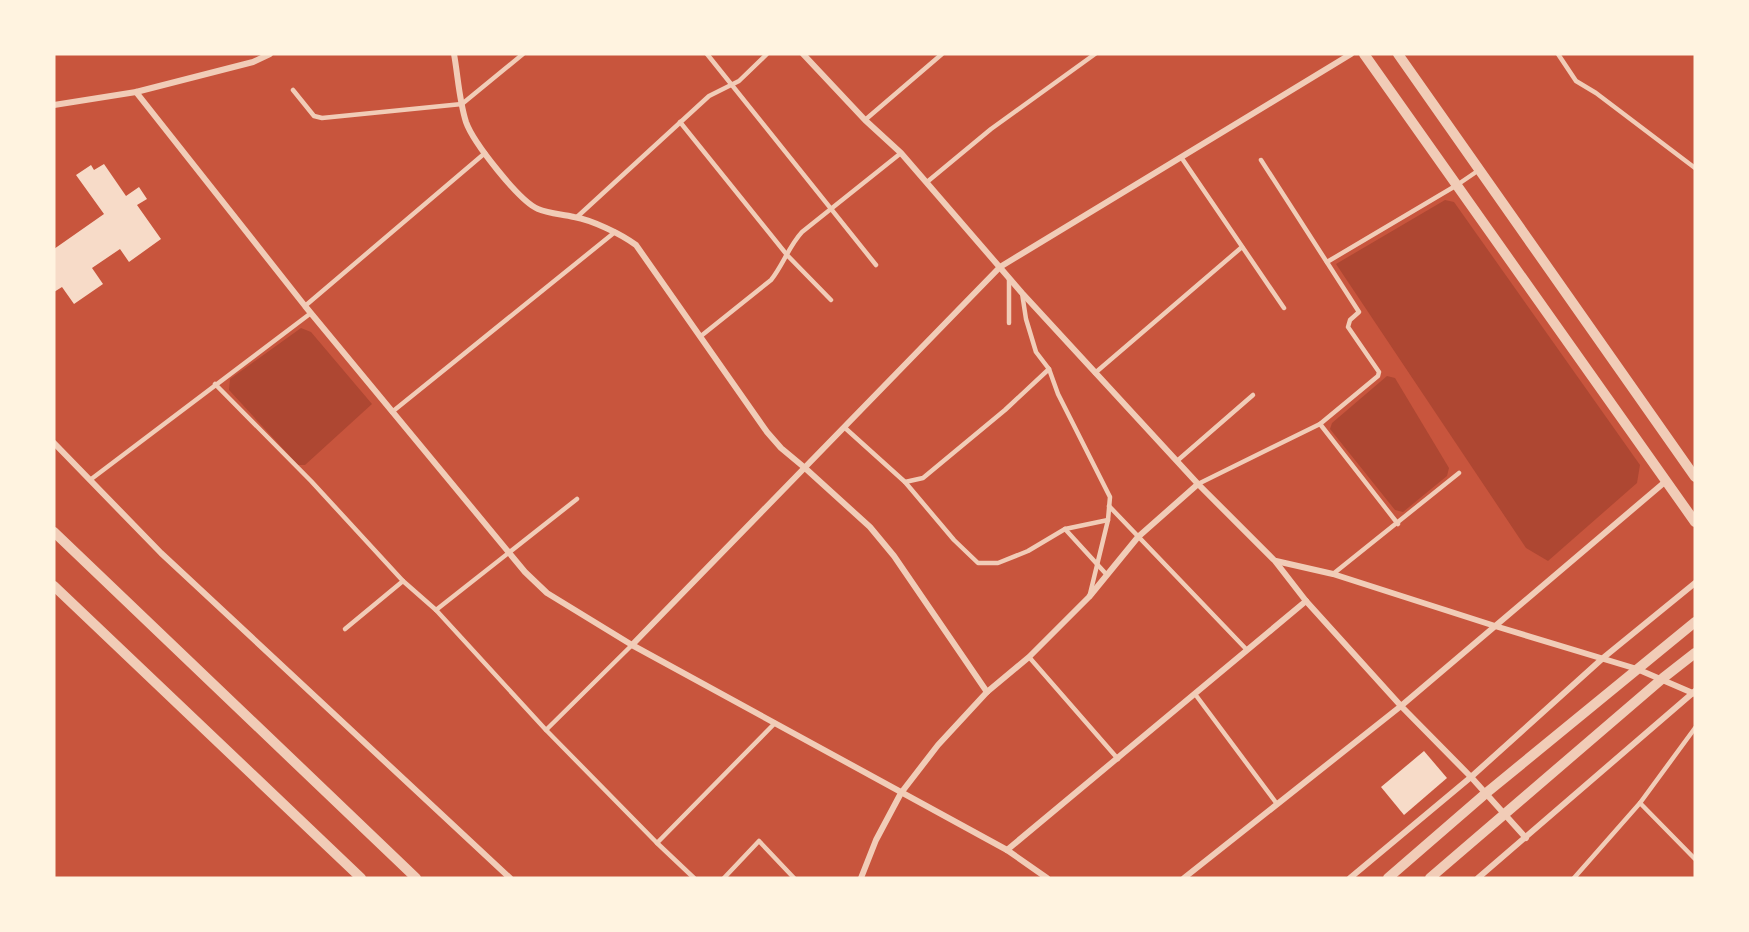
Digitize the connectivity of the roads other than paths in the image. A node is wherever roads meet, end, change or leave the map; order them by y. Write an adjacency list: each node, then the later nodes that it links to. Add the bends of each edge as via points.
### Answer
1 (270, 54): 15 (street, via 253,62)
2 (454, 54): 16 (street)
3 (523, 54): 16 (lane)
4 (707, 54): 13 (lane)
5 (766, 54): 13 (lane)
6 (803, 54): 18 (street)
7 (942, 54): 18 (lane)
8 (1095, 54): 26 (lane)
9 (1351, 54): 22 (street)
10 (1364, 54): 27 (street)
11 (1398, 54): 25 (street)
12 (1558, 54): 24 (lane, via 1575,81)
13 (732, 85): 19 (lane, via 710,96); 28 (lane)
14 (293, 90): 16 (lane, via 314,116 322,118)
15 (136, 92): 17 (street); 39 (street)
16 (462, 104): 20 (street, via 471,133)
17 (54, 105)
18 (865, 120): 21 (street)
19 (680, 122): 29 (lane); 32 (lane)
20 (485, 153): 29 (street, via 537,209); 39 (lane)
21 (901, 153): 26 (street); 28 (lane)
22 (1181, 157): 31 (lane); 35 (street)
23 (1261, 160): 33 (lane)
24 (1695, 168)
25 (1480, 169): 27 (lane); 55 (street)
26 (927, 182): 35 (street)
27 (1457, 185): 33 (lane); 57 (street)
28 (831, 209): 32 (lane, via 794,240); 34 (lane)
29 (577, 217): 30 (street)
30 (615, 232): 43 (street, via 636,245); 48 (lane)
31 (1242, 247): 40 (lane); 45 (lane)
32 (788, 255): 38 (lane); 43 (lane, via 771,280)
33 (1327, 261): 49 (lane, via 1359,312 1348,327 1379,372)
34 (876, 265)
35 (1000, 267): 36 (street); 50 (street)
36 (1009, 278): 37 (street); 42 (lane)
37 (1022, 293): 44 (lane, via 1036,352); 45 (street)
38 (831, 300)
39 (305, 306): 41 (street)
40 (1284, 308)
41 (311, 314): 46 (lane); 48 (street)
42 (1009, 323)
43 (701, 336): 53 (street, via 767,432)
44 (1049, 369): 58 (lane, via 923,478); 61 (lane, via 1105,484)
45 (1095, 373): 52 (street)
46 (215, 384): 56 (lane); 73 (lane)
47 (1253, 395): 52 (lane)
48 (392, 412): 68 (street)
49 (1320, 424): 59 (lane); 64 (lane)
50 (844, 427): 53 (street); 58 (lane)
51 (54, 443): 56 (street)
52 (1177, 461): 59 (street)
53 (805, 468): 82 (street); 89 (street, via 870,527 894,556)
54 (1459, 473): 64 (lane)
55 (1695, 477)
56 (90, 480): 109 (street, via 161,553)
57 (1666, 481): 63 (street); 80 (street)
58 (905, 482): 65 (lane, via 978,562 1008,559)
59 (1198, 484): 67 (street); 69 (street)
60 (577, 499): 68 (lane)
61 (1109, 506): 62 (lane); 67 (lane)
62 (1108, 519): 65 (lane); 70 (lane)
63 (1695, 522)
64 (1398, 524): 71 (lane)
65 (1065, 529): 70 (lane)
66 (54, 532): 108 (street)
67 (1138, 537): 72 (street); 83 (lane)
68 (508, 552): 78 (lane); 82 (street, via 547,593)
69 (1275, 561): 71 (street); 77 (street)
70 (1097, 565): 72 (lane); 76 (lane)
71 (1333, 574): 80 (street)
72 (1107, 575): 76 (street)
73 (403, 581): 78 (lane); 81 (lane)
74 (1695, 583): 86 (street)
75 (54, 586): 107 (street)
76 (1089, 597): 85 (street)
77 (1306, 601): 83 (street); 92 (street)
78 (436, 610): 95 (lane)
79 (1695, 622): 87 (street)
80 (1495, 626): 86 (street); 92 (street)
81 (345, 629)
82 (632, 645): 93 (street); 95 (lane)
83 (1247, 650): 91 (street)
84 (1695, 653): 88 (street)
85 (1029, 657): 89 (street); 96 (lane)
86 (1603, 658): 87 (street); 97 (street)
87 (1637, 669): 88 (street); 99 (street)
88 (1663, 678): 90 (street); 102 (street)
89 (987, 692): 98 (street)
90 (1694, 692): 103 (street)
91 (1195, 694): 96 (street); 101 (lane)
92 (1401, 706): 97 (street); 101 (street)
93 (775, 723): 98 (street); 104 (lane)
94 (1695, 728): 100 (lane)
95 (546, 730): 104 (lane)
96 (1118, 759): 105 (street)
97 (1471, 777): 99 (street); 116 (street)
98 (901, 793): 105 (street); 113 (street)
99 (1485, 794): 102 (street); 117 (street)
100 (1640, 803): 106 (lane); 120 (lane)
101 (1277, 804): 115 (street)
102 (1505, 814): 103 (street); 118 (street)
103 (1526, 838): 119 (street)
104 (657, 843): 110 (lane)
105 (1008, 850): 114 (street)
106 (1695, 859)
107 (361, 878)
108 (416, 878)
109 (510, 878)
110 (694, 878)
111 (724, 878): 112 (lane, via 759,841)
112 (794, 878)
113 (861, 878)
114 (1047, 878)
115 (1184, 878)
116 (1350, 878)
117 (1388, 878)
118 (1430, 878)
119 (1478, 878)
120 (1574, 878)

